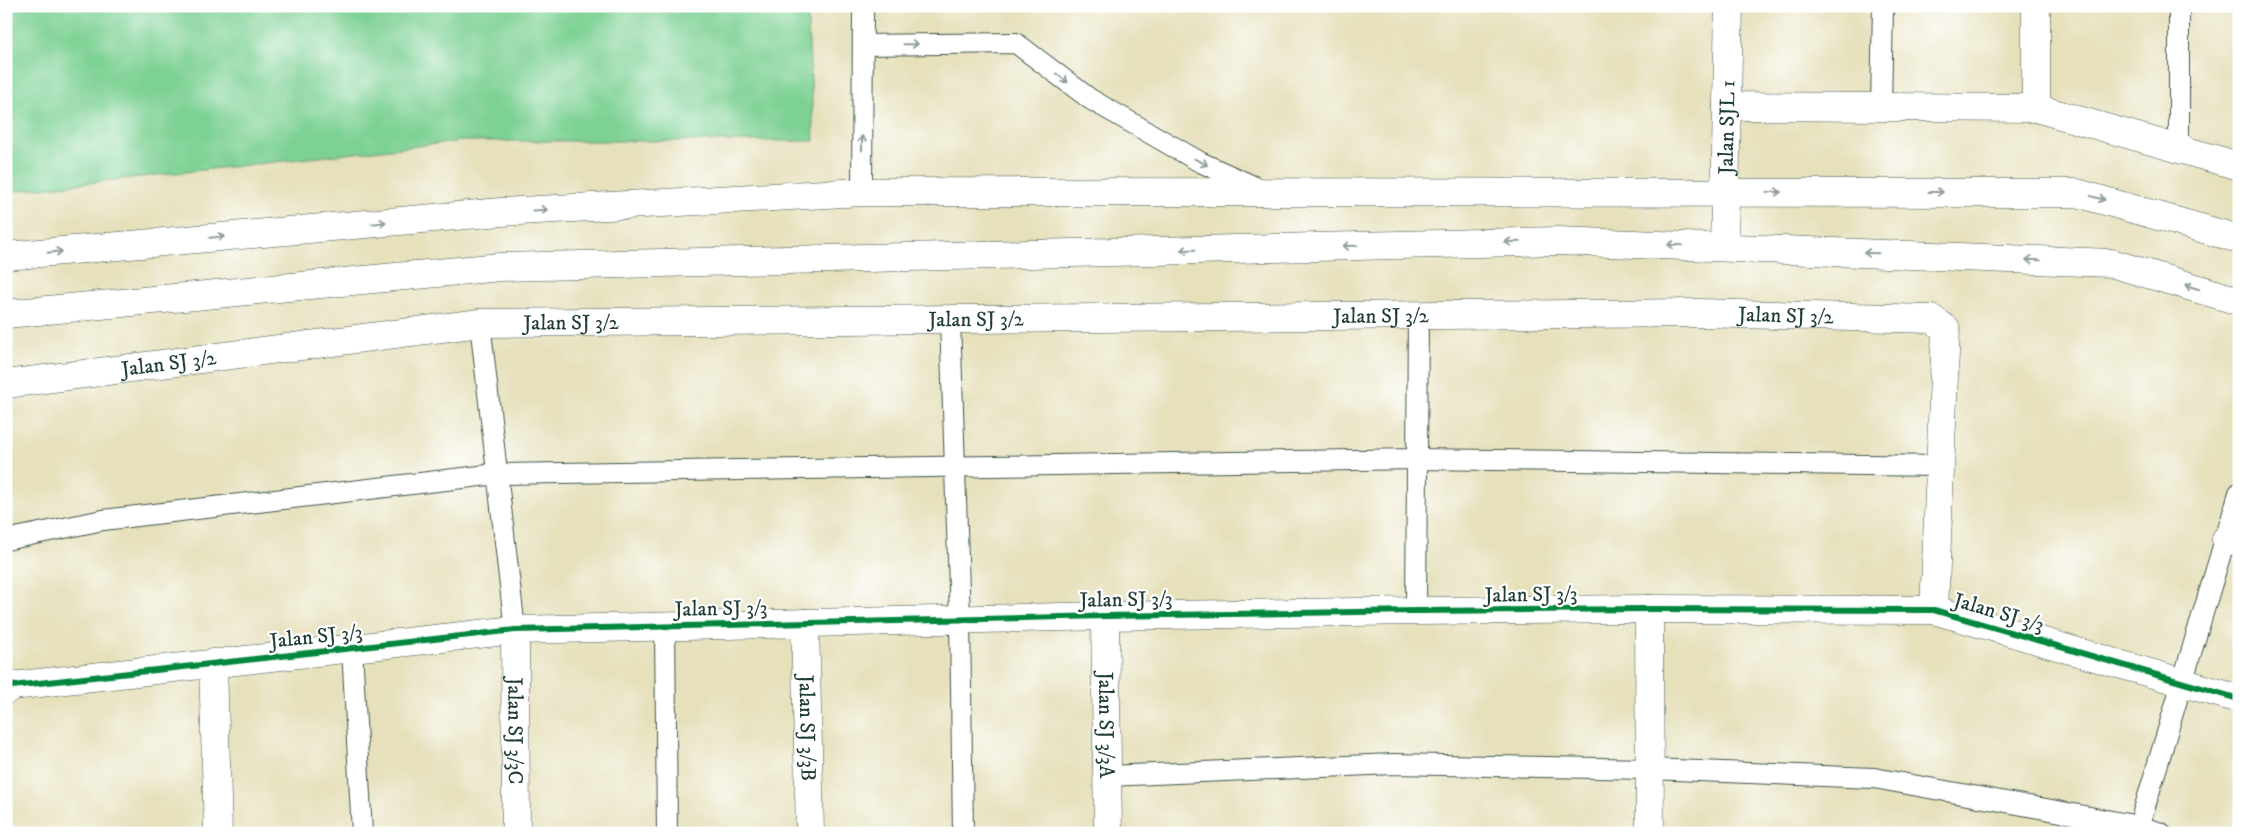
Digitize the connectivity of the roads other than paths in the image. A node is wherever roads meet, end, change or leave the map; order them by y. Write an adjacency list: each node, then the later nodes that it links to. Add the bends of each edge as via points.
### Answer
1 (863, 6): 6 (lane)
2 (1729, 6): 7 (street, Jalan SJL 1)
3 (1883, 6): 8 (lane)
4 (2036, 6): 9 (street)
5 (2179, 6): 10 (lane)
6 (863, 45): 12 (lane, one-way to 6); 13 (lane, one-way to 13, via 1016,43 1090,99 1200,162)
7 (1727, 106): 8 (street); 14 (street, Jalan SJL 1)
8 (1881, 107): 9 (street)
9 (2036, 108): 10 (street)
10 (2179, 149): 11 (street)
11 (2239, 166)
12 (862, 192): 13 (street); 17 (street, one-way to 12, via 501,212)
13 (1267, 192): 14 (street)
14 (1725, 192): 15 (street, one-way to 15, via 2077,192); 16 (street, Jalan SJL 1)
15 (2239, 239)
16 (1724, 247): 18 (street, one-way to 16, via 2111,263); 19 (street, one-way to 19, via 1558,241 500,267)
17 (6, 256)
18 (2239, 301)
19 (6, 314)
20 (1418, 315): 21 (street, Jalan SJ 3/2); 24 (lane); 26 (street, Jalan SJ 3/2, via 1699,313 1932,319 1946,329)
21 (950, 319): 22 (street, Jalan SJ 3/2); 25 (lane)
22 (480, 323): 23 (street, Jalan SJ 3/2); 27 (lane)
23 (6, 384)
24 (1417, 460): 25 (lane); 26 (lane); 33 (lane)
25 (954, 466): 27 (lane); 35 (lane)
26 (1940, 466): 32 (street)
27 (497, 474): 29 (lane, via 103,520); 38 (lane)
28 (2239, 493): 30 (lane)
29 (6, 540)
30 (2233, 540): 42 (lane)
31 (1649, 608): 32 (street, Jalan SJ 3/3); 33 (street, Jalan SJ 3/3); 44 (street)
32 (1934, 610): 42 (street, Jalan SJ 3/3)
33 (1416, 611): 34 (street, Jalan SJ 3/3)
34 (1104, 616): 35 (street, Jalan SJ 3/3); 45 (street, Jalan SJ 3/3A)
35 (960, 619): 36 (street, Jalan SJ 3/3); 52 (lane)
36 (805, 623): 37 (street, Jalan SJ 3/3); 51 (street, Jalan SJ 3/3B)
37 (665, 625): 38 (street, Jalan SJ 3/3); 50 (lane)
38 (515, 630): 39 (street, Jalan SJ 3/3); 49 (street, Jalan SJ 3/3C)
39 (352, 648): 40 (street, Jalan SJ 3/3); 48 (lane)
40 (213, 663): 41 (street, Jalan SJ 3/3); 47 (street)
41 (8, 683)
42 (2182, 683): 43 (street, Jalan SJ 3/3); 46 (lane)
43 (2239, 699)
44 (1650, 769): 45 (lane, via 1394,764); 46 (lane, via 1874,778); 54 (street)
45 (1107, 776): 53 (street, Jalan SJ 3/3A)
46 (2138, 830): 55 (lane)
47 (218, 833)
48 (362, 833)
49 (516, 833)
50 (667, 833)
51 (810, 833)
52 (963, 833)
53 (1108, 833)
54 (1650, 833)
55 (2161, 833)

